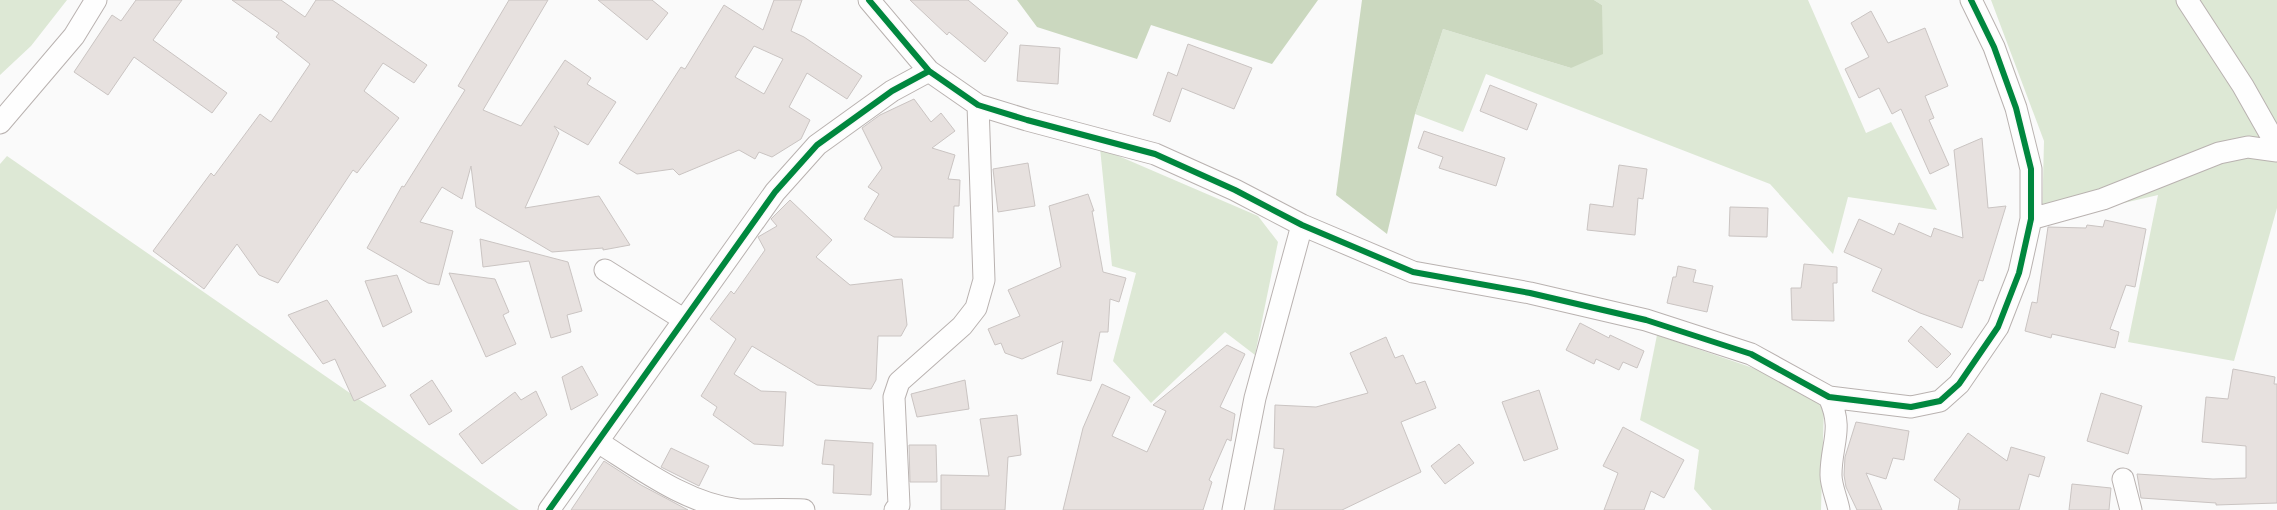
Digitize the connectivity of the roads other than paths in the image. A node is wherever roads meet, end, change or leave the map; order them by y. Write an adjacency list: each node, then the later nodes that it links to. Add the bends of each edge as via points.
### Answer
1 (96, 0): 7 (street, via 74,36)
2 (869, 0): 5 (street)
3 (1971, 0): 10 (street, via 1994,47 2016,108 2031,169)
4 (2187, 0): 8 (street, via 2243,86)
5 (929, 71): 6 (street); 13 (street, via 892,91 817,145 775,192)
6 (978, 105): 11 (street, via 1155,154 1236,190); 19 (street, via 984,280 976,308 962,326 898,382 894,397 899,505)
7 (0, 122)
8 (2277, 146)
9 (2277, 151): 10 (street, via 2248,147 2218,153 2103,199)
10 (2031, 219): 14 (street, via 2019,273 1998,328 1959,384 1946,396 1940,401 1911,407)
11 (1302, 225): 14 (street, via 1413,272 1530,293 1646,320 1743,352); 20 (street, via 1255,398)
12 (605, 270): 13 (street)
13 (683, 319): 15 (street)
14 (1829, 397): 21 (street, via 1838,427 1831,476)
15 (598, 442): 17 (street); 18 (street, via 664,484 698,499 739,510)
16 (2123, 480): 22 (street)
17 (549, 510)
18 (804, 510)
19 (895, 510)
20 (1233, 510)
21 (1839, 510)
22 (2131, 510)

